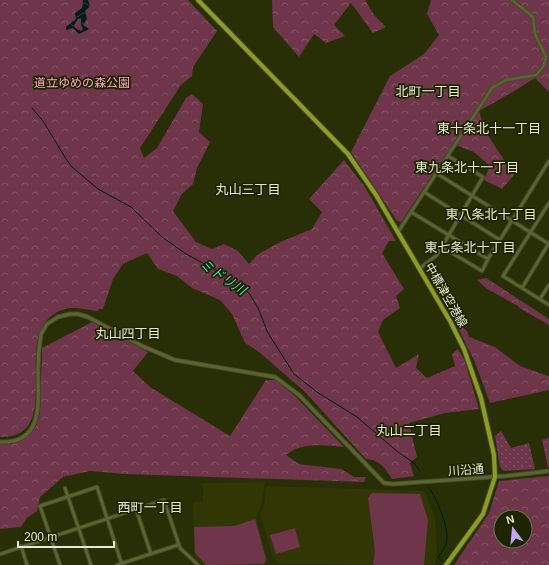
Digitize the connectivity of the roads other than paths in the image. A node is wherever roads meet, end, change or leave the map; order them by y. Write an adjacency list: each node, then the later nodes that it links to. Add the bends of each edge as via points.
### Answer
1 (198, 0): 13 (main road, 中標津空港線, via 348,154)
2 (512, 0): 3 (street, via 533,17 534,34 545,52 545,62 536,75 506,80 492,88)
3 (448, 156): 6 (street); 8 (street, via 483,177)
4 (549, 161): 5 (street)
5 (548, 166): 12 (street)
6 (436, 174): 7 (street); 8 (street)
7 (424, 192): 10 (street); 11 (street)
8 (472, 196): 11 (street); 12 (street)
9 (549, 202): 14 (street)
10 (411, 212): 13 (street); 15 (street)
11 (461, 215): 15 (street); 16 (street)
12 (512, 220): 14 (street); 16 (street)
13 (398, 232): 20 (main road, 中標津空港線)
14 (531, 232): 17 (street); 22 (street, via 503,276)
15 (449, 235): 18 (street); 19 (street)
16 (500, 240): 19 (street)
17 (549, 244): 22 (street)
18 (442, 247): 19 (street, via 482,271); 20 (street, via 437,255)
19 (488, 259)
20 (419, 269): 27 (main road, 中標津空港線, via 452,325 471,364 491,441)
21 (549, 285): 23 (street)
22 (522, 288): 23 (street)
23 (540, 300): 24 (street)
24 (549, 305)
25 (0, 442): 27 (street, 川沿通, via 19,438 30,430 36,421 39,396 39,345 44,329 58,317 78,314 175,360 275,376 299,396 384,483)
26 (549, 471): 27 (street, 川沿通)
27 (495, 477): 44 (main road, 中標津空港線, via 483,514)
28 (65, 488): 29 (street)
29 (68, 497): 31 (street, via 97,488); 32 (street); 33 (street, via 40,506)
30 (135, 509): 31 (street); 34 (street, via 164,500); 37 (street)
31 (107, 518): 32 (street); 38 (street)
32 (78, 528): 33 (street); 41 (street)
33 (50, 537): 35 (street); 40 (street)
34 (178, 545): 37 (street); 43 (street)
35 (21, 546): 36 (street); 39 (street)
36 (0, 554)
37 (151, 554): 38 (street)
38 (122, 564): 42 (street)
39 (27, 565)
40 (60, 565)
41 (91, 565)
42 (117, 565)
43 (198, 565)
44 (446, 565)

